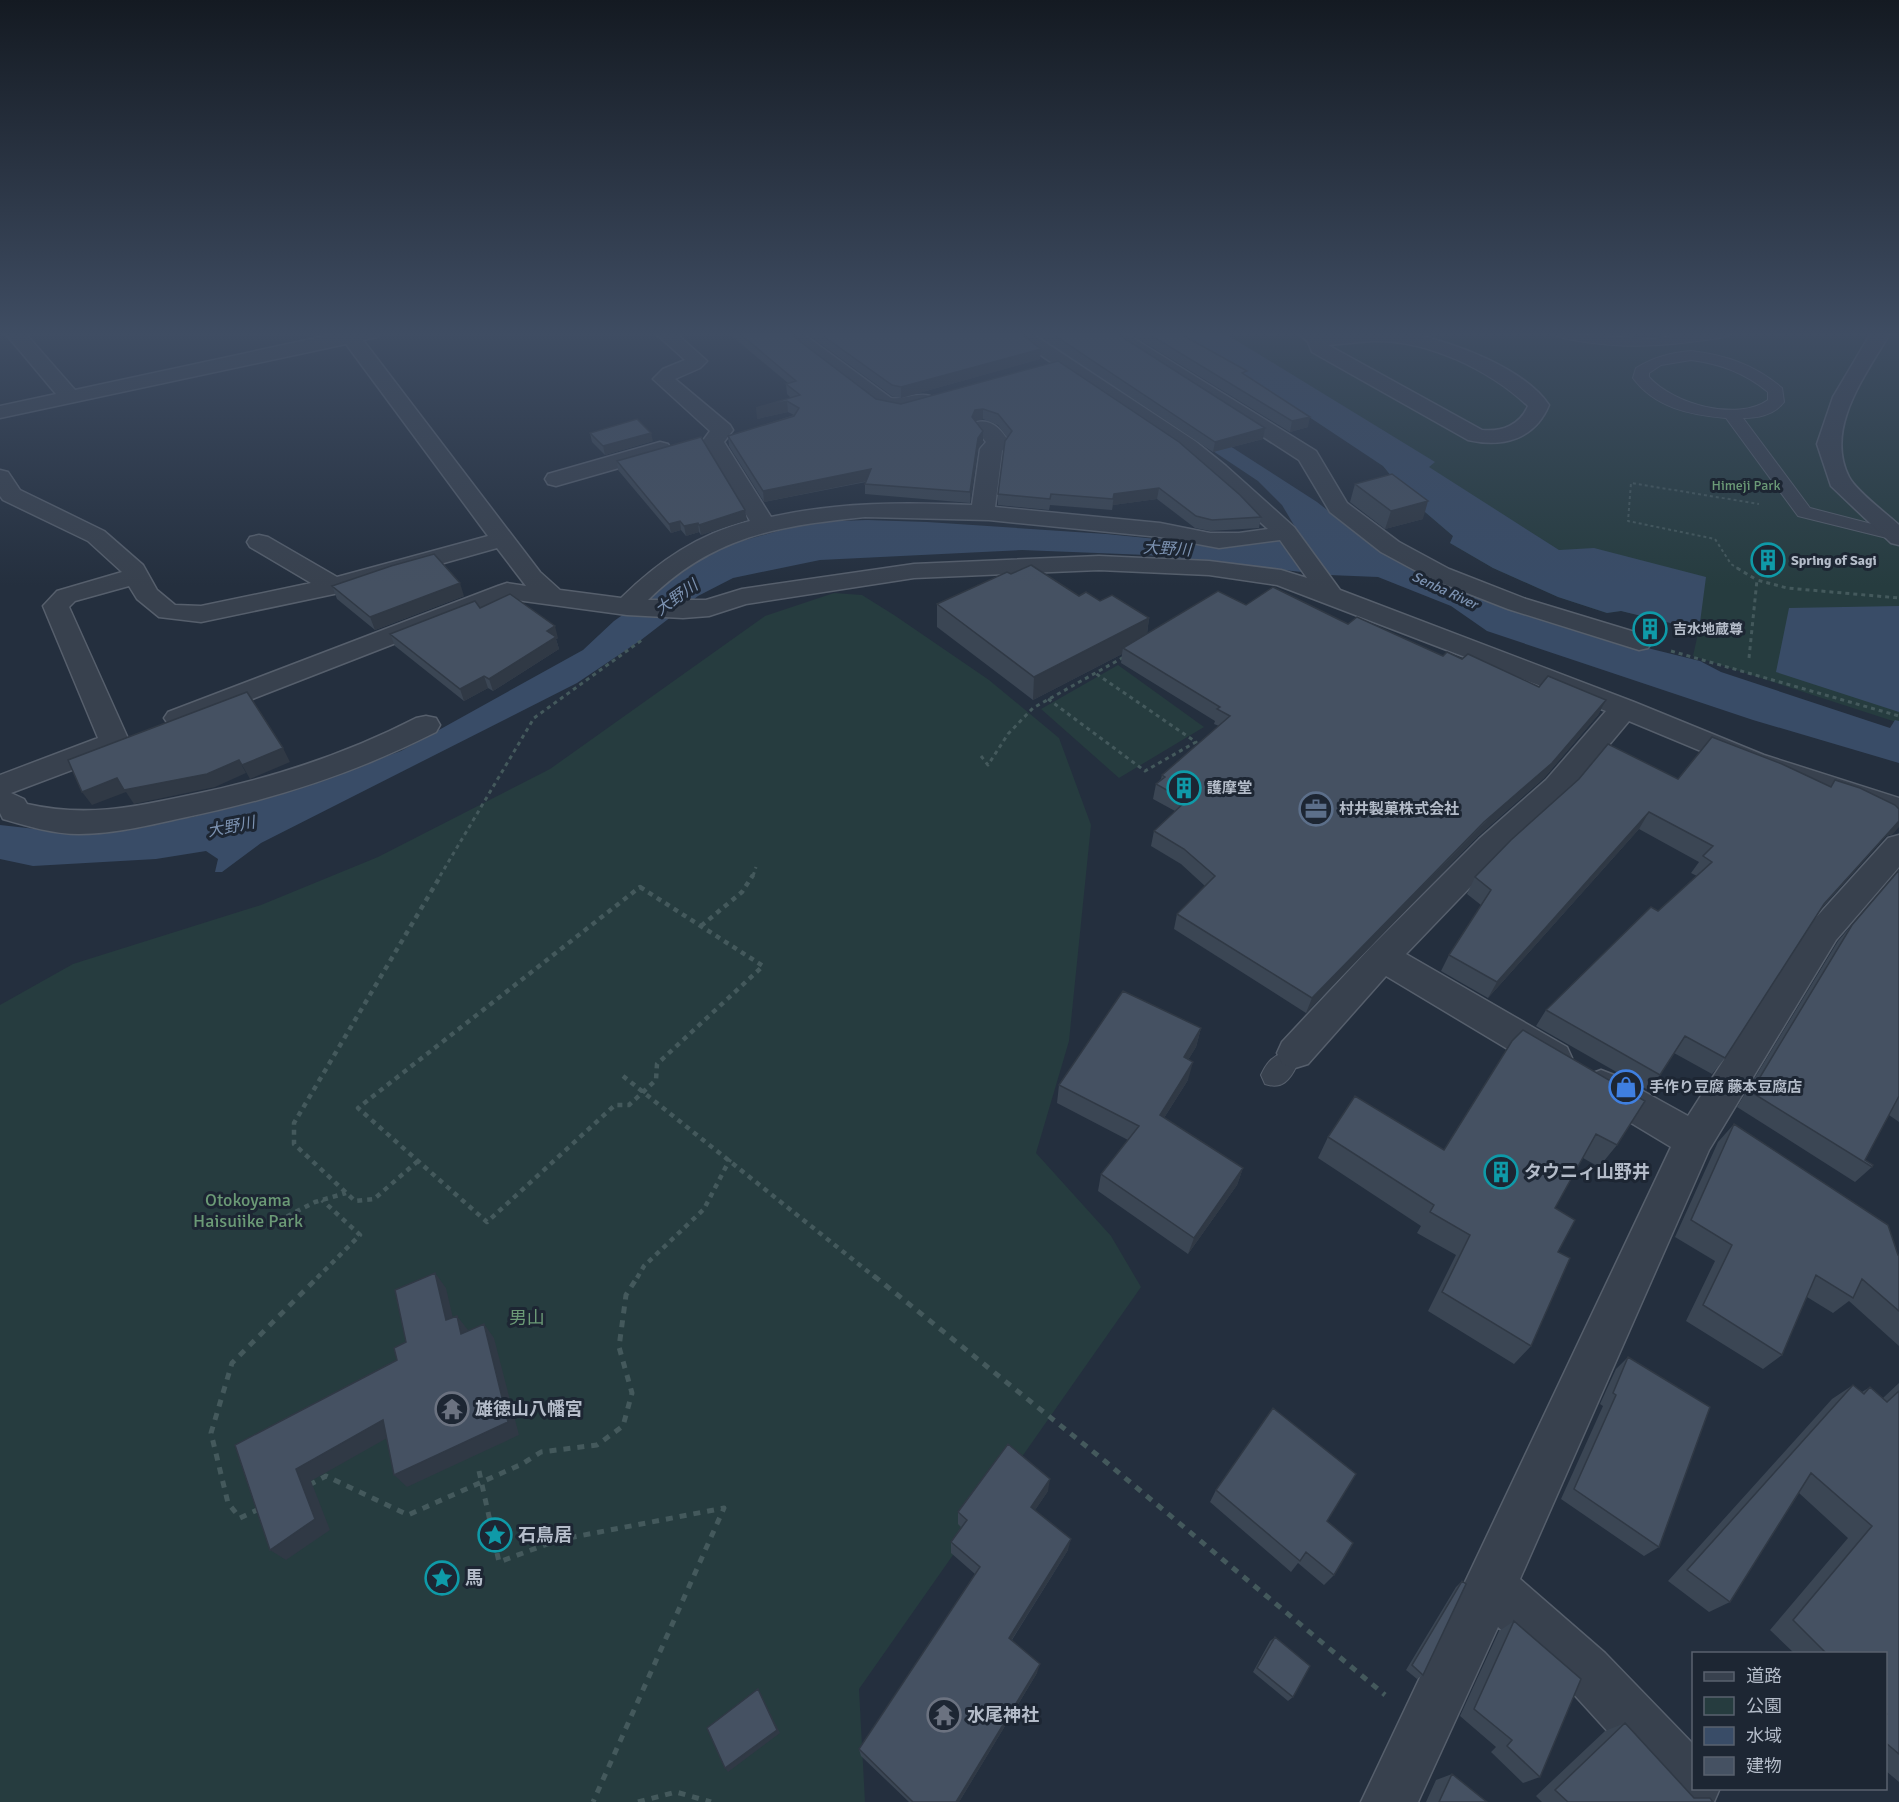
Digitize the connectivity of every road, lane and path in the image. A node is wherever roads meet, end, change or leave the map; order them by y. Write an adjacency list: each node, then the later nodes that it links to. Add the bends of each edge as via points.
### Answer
1 (416, 417): 20 (street)
2 (695, 417): 11 (street)
3 (1143, 417): 18 (street, via 1186,446)
4 (1246, 417): 30 (street, via 1308,456 1338,507 1390,547 1440,574 1517,604)
5 (1444, 417): 6 (street, via 1476,435 1500,438 1520,430)
6 (1535, 417)
7 (1733, 417): 15 (lane)
8 (1837, 417): 19 (street, via 1828,444 1839,481)
9 (985, 427): 16 (street, via 998,442 991,449)
10 (745, 433): 11 (street)
11 (711, 437): 17 (street)
12 (675, 444): 14 (street)
13 (0, 477): 22 (street, via 11,495 85,528)
14 (555, 479)
15 (1804, 512): 19 (lane); 23 (path, via 1631,483 1628,520 1715,539 1731,564)
16 (982, 514): 17 (street, via 868,509 828,511); 18 (street, via 1166,530 1212,541)
17 (764, 524): 28 (street, via 689,554)
18 (1286, 532): 26 (street)
19 (1897, 537)
20 (504, 539): 24 (street); 25 (street, via 531,577)
21 (259, 542): 24 (street)
22 (136, 576): 24 (street, via 146,594 168,612 201,614); 38 (street, via 66,596 56,606)
23 (1756, 582): 27 (path); 32 (path)
24 (334, 586)
25 (550, 595): 28 (street); 38 (street, via 507,591)
26 (1330, 595): 29 (street, via 1281,579 1209,568 1099,563 914,571 742,597); 35 (street)
27 (1899, 598)
28 (627, 607): 29 (street)
29 (696, 609): 55 (path, via 534,718 294,1124 294,1144)
30 (1639, 642): 36 (path)
31 (1126, 656): 33 (path)
32 (1749, 658)
33 (1095, 673): 34 (path); 39 (path)
34 (1048, 699): 39 (path, via 1145,771); 41 (path, via 1014,728 988,765)
35 (1624, 708): 44 (street, via 1754,762); 48 (street, via 1557,787)
36 (1899, 716)
37 (426, 725): 43 (street, via 372,752 305,778 136,818 56,821 14,811 13,806)
38 (136, 734): 42 (street)
39 (1196, 742): 40 (path)
40 (1205, 749)
41 (981, 756)
42 (0, 786)
43 (0, 800)
44 (1899, 809)
45 (1899, 846): 52 (street, via 1824,932)
46 (756, 867): 47 (path, via 746,886)
47 (701, 926): 51 (path, via 764,966 657,1064 656,1080); 54 (path, via 640,886 358,1108)
48 (1382, 957): 49 (street); 52 (street)
49 (1284, 1065)
50 (622, 1076): 51 (path)
51 (644, 1092): 53 (path); 54 (path, via 629,1105 615,1105 487,1222)
52 (1715, 1129): 62 (street)
53 (730, 1159): 59 (path, via 704,1209 644,1266 626,1295 620,1347 632,1393 623,1426 597,1445 541,1452); 63 (path, via 1106,1462)
54 (418, 1161): 55 (path, via 374,1199 355,1201)
55 (347, 1192): 56 (path)
56 (322, 1200): 57 (path); 61 (path, via 360,1235 232,1363 211,1433 228,1503 240,1518)
57 (278, 1221)
58 (479, 1471): 59 (path)
59 (481, 1480): 60 (path, via 408,1515 326,1476); 66 (path, via 499,1562 558,1540 724,1508)
60 (305, 1487)
61 (262, 1508)
62 (1491, 1587): 63 (street); 64 (street, via 1587,1671)
63 (1425, 1728): 69 (street)
64 (1692, 1784)
65 (1698, 1790): 70 (street)
66 (593, 1802)
67 (638, 1802): 68 (path, via 676,1792)
68 (711, 1802)
69 (1389, 1802)
70 (1709, 1802)

